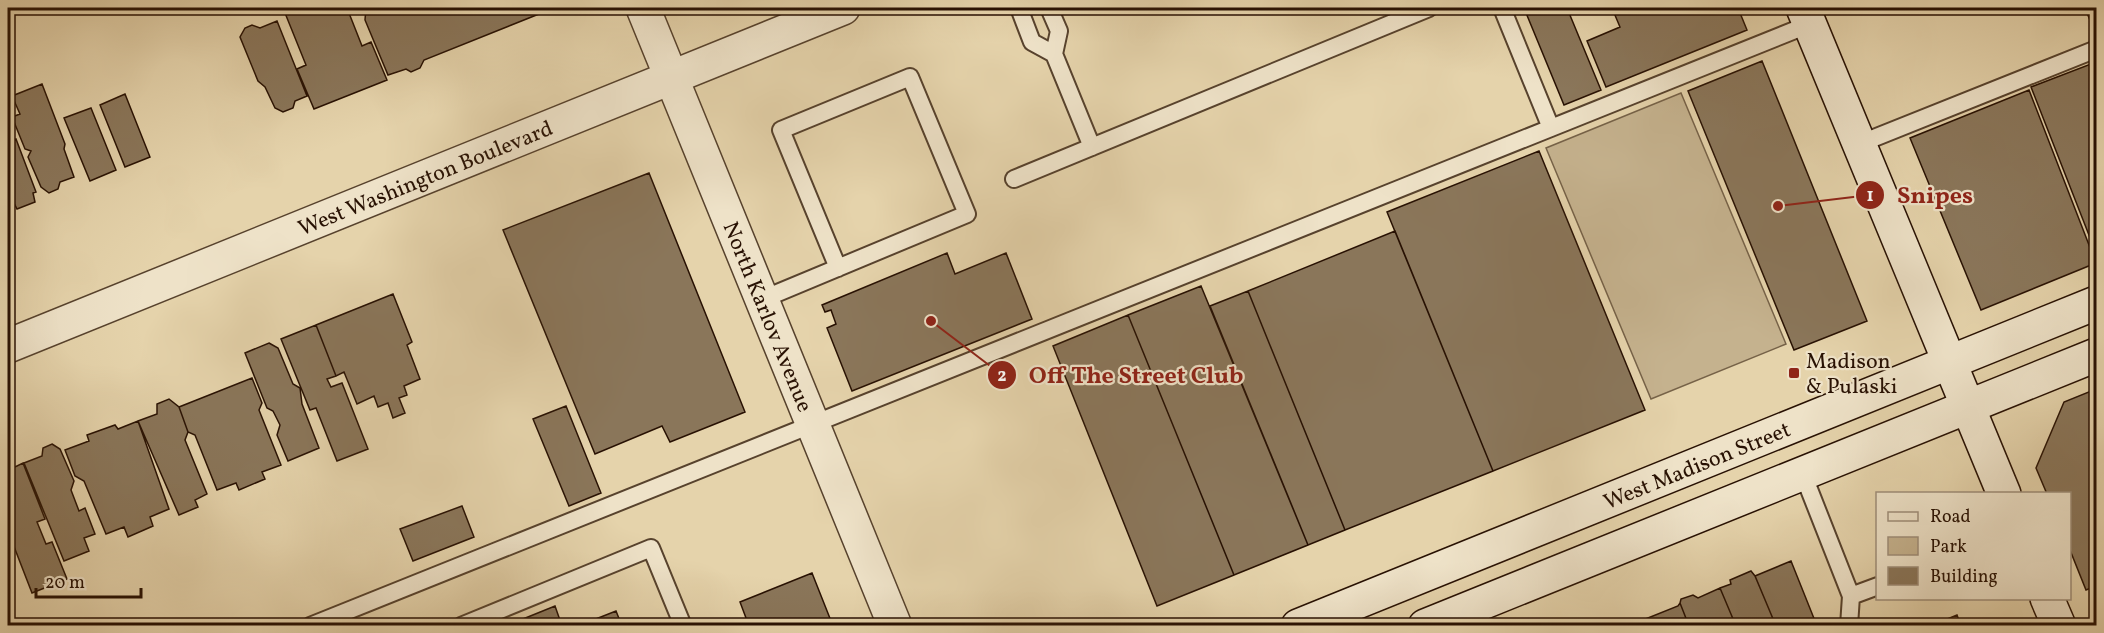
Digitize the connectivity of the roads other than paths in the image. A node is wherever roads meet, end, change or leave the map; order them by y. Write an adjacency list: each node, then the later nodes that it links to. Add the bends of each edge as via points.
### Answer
1 (643, 8): 10 (main road, North Karlov Avenue)
2 (843, 8): 10 (main road, West Washington Boulevard)
3 (1019, 8): 9 (lane, via 1032,42)
4 (1049, 8): 9 (lane, via 1059,31)
5 (1429, 8): 13 (lane)
6 (1502, 8): 11 (lane)
7 (1806, 16): 11 (lane); 12 (main road)
8 (2094, 50): 12 (lane)
9 (1054, 54): 13 (lane)
10 (672, 76): 16 (main road, North Karlov Avenue); 18 (main road, West Washington Boulevard)
11 (1551, 128): 22 (lane)
12 (1859, 144): 20 (main road)
13 (1092, 147): 14 (lane)
14 (1014, 179)
15 (838, 268): 15 (lane, via 967,214 910,77 781,130); 16 (lane)
16 (763, 299): 22 (main road, North Karlov Avenue)
17 (2097, 303): 20 (main road, West Madison Street)
18 (8, 346)
19 (2097, 355): 21 (main road)
20 (1950, 363): 21 (main road); 32 (main road, West Madison Street)
21 (1968, 407): 23 (main road); 24 (main road)
22 (814, 425): 28 (lane); 31 (main road, North Karlov Avenue)
23 (1803, 474): 26 (lane); 33 (main road)
24 (2003, 492)
25 (1876, 587): 26 (lane)
26 (1851, 596): 34 (lane)
27 (2048, 600): 35 (main road)
28 (310, 626)
29 (461, 626): 30 (lane, via 651,548)
30 (683, 626)
31 (895, 626)
32 (1298, 626)
33 (1425, 626)
34 (1850, 626)
35 (2058, 626)

